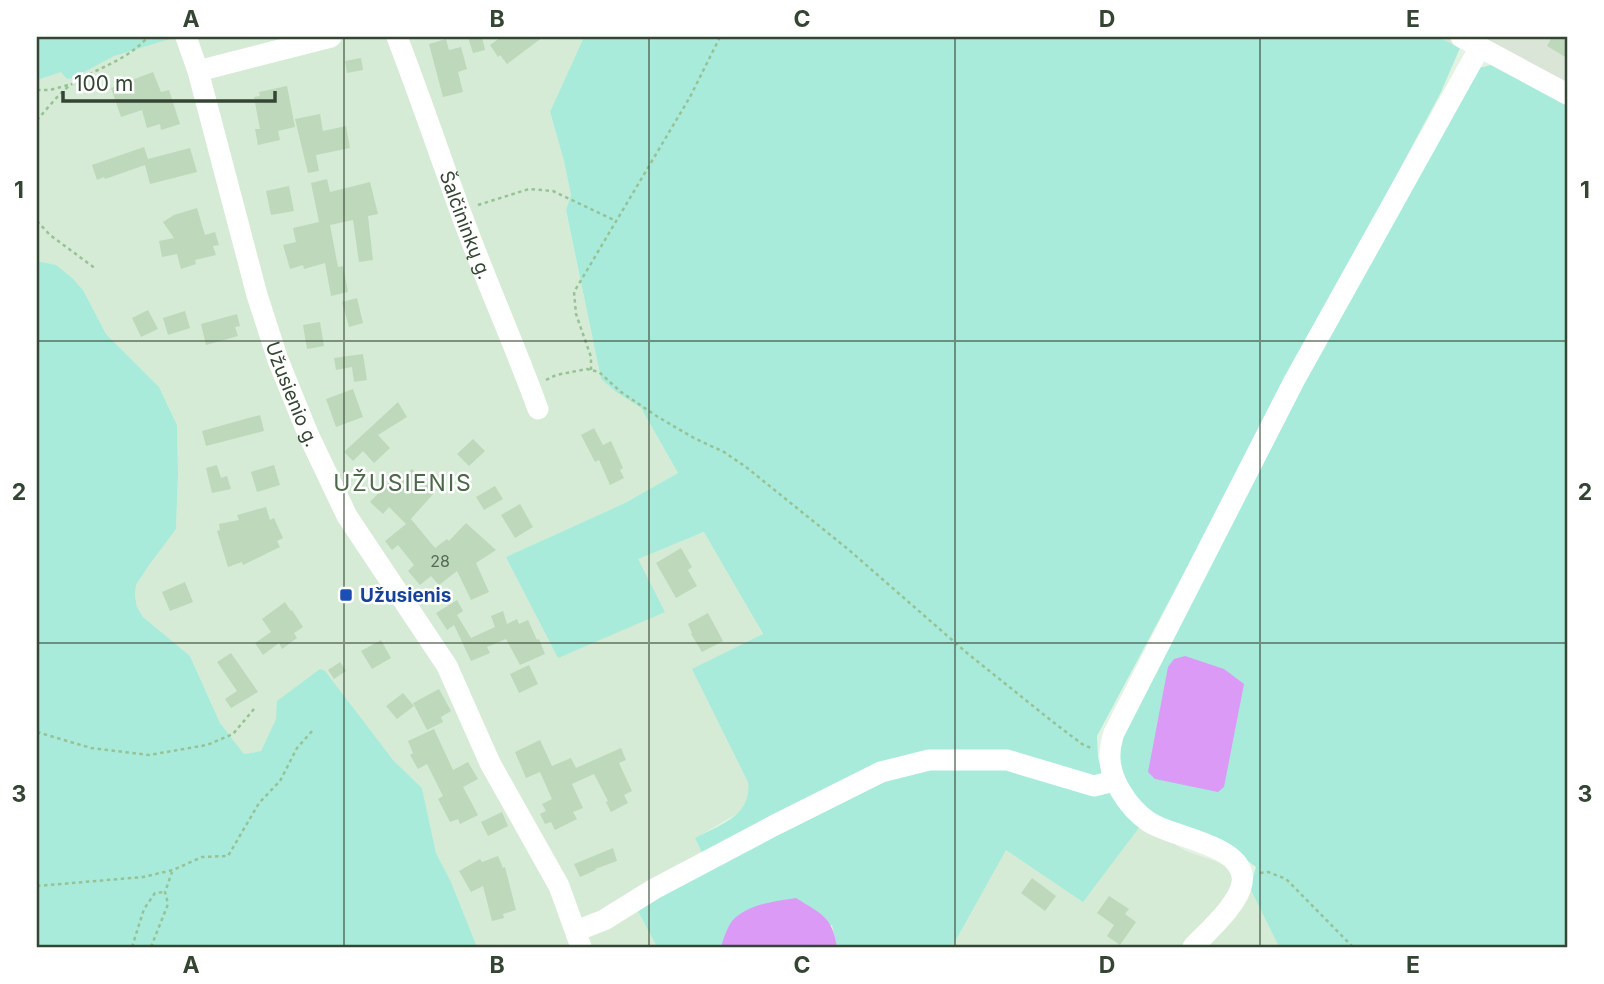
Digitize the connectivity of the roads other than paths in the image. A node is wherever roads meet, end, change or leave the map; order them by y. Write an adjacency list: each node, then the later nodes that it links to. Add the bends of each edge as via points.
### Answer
1 (186, 37): 5 (street, Užusienio g.)
2 (331, 37): 5 (street)
3 (397, 37): 7 (street, Šalčininkų g.)
4 (1470, 42): 6 (street); 8 (street, via 1114,733 1109,762)
5 (198, 71): 9 (street, Užusienio g., via 257,295 308,434 347,516 447,666 490,762 559,886)
6 (1567, 94)
7 (538, 408)
8 (1119, 788): 9 (street, via 1094,786 1007,760 929,760 881,772 654,889); 10 (street, via 1150,822 1219,849 1238,865 1242,885 1237,897)
9 (578, 939)
10 (1194, 947)

